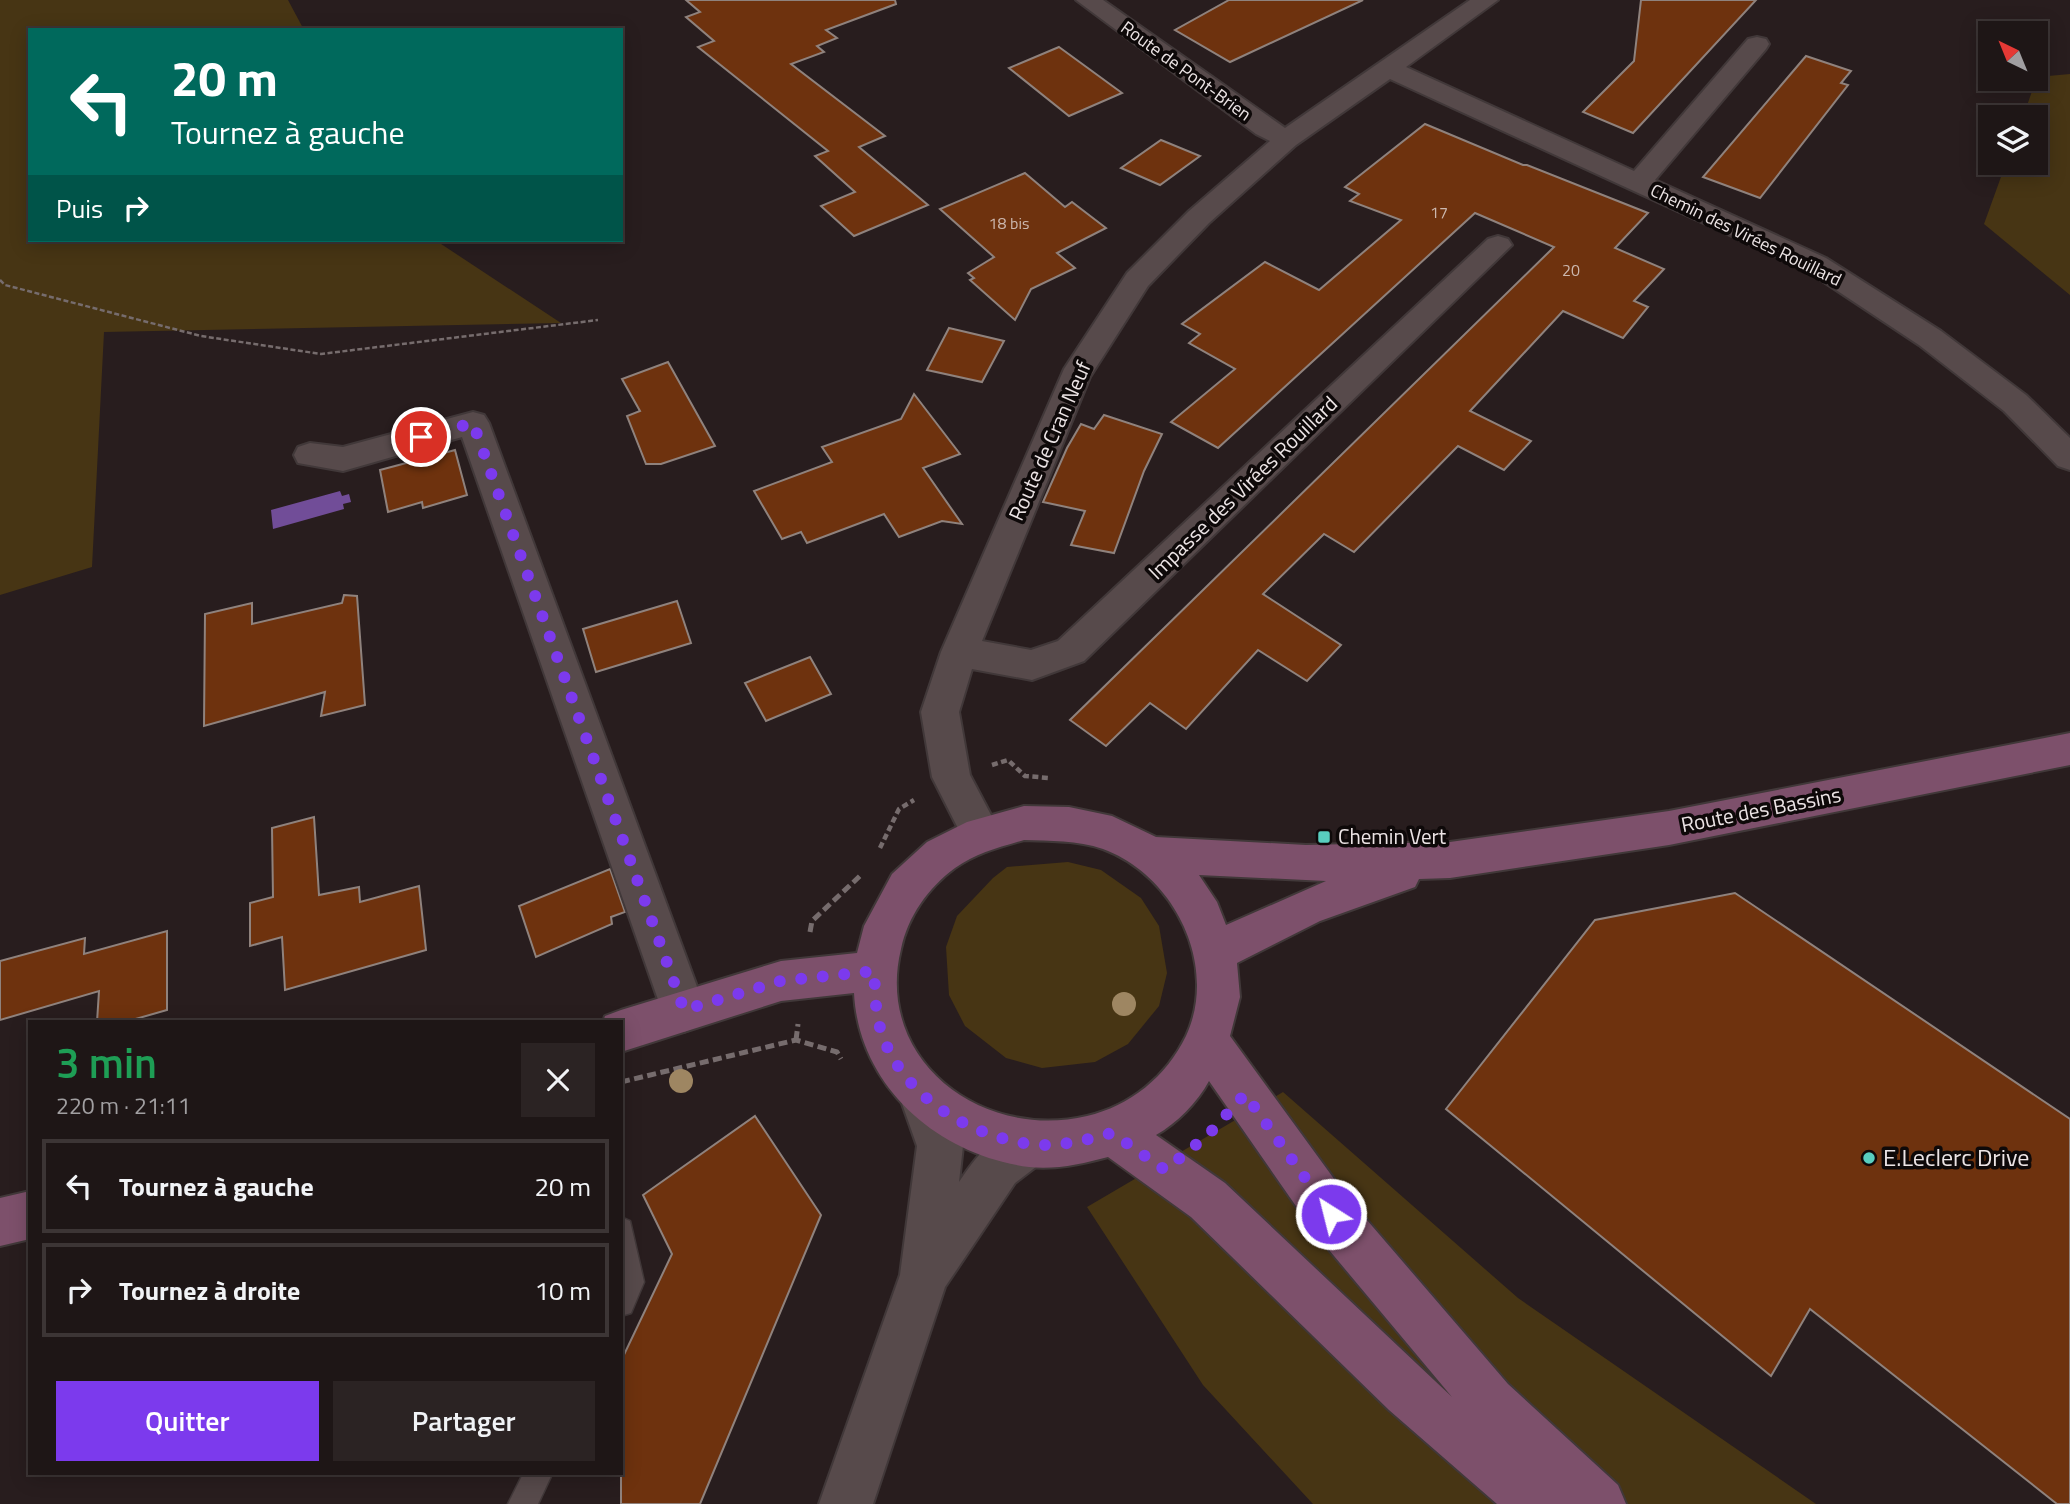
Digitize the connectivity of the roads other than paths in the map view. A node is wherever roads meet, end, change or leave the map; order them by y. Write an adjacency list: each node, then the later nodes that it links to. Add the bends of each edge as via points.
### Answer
1 (1088, 0): 5 (street, Route de Pont-Brien, via 1265,128)
2 (1486, 0): 4 (street, Route de Cran Neuf)
3 (1758, 44): 6 (street)
4 (1387, 68): 5 (street, Route de Cran Neuf); 6 (street, Chemin des Virées Rouillard)
5 (1287, 139): 10 (street, Route de Cran Neuf, via 1137,280 1075,376)
6 (1639, 182): 9 (street, Chemin des Virées Rouillard, via 1816,264 1870,298 2015,403)
7 (1498, 245): 10 (street, Impasse des Virées Rouillard, via 1071,651 1032,664)
8 (310, 455): 17 (street, via 343,458 473,423)
9 (2070, 458)
10 (959, 652): 12 (street, Route de Cran Neuf, via 940,712 951,777)
11 (2070, 749): 14 (main road, Route des Bassins, via 1670,828)
12 (981, 834): 13 (main road, via 1024,823 1069,824 1112,834); 16 (main road, via 940,855 907,887 885,926)
13 (1151, 855): 14 (main road, Route des Bassins, via 1306,863); 15 (main road, via 1180,882 1195,904)
14 (1450, 860): 15 (main road, Route des Bassins, via 1362,885 1278,918)
15 (1215, 953): 19 (main road, via 1218,997)
16 (874, 971): 17 (main road, via 781,981); 20 (main road, via 877,1015 893,1058)
17 (684, 1010): 18 (main road)
18 (623, 1030)
19 (1207, 1041): 21 (main road, via 1186,1079 1154,1111); 32 (main road, via 1339,1225 1490,1402)
20 (922, 1096): 22 (main road, via 970,1129); 26 (street, via 940,1146)
21 (1112, 1133): 22 (main road, via 1072,1143); 31 (main road, via 1208,1200 1407,1392)
22 (1029, 1144): 26 (street, via 998,1166)
23 (28, 1215): 24 (main road)
24 (0, 1222)
25 (623, 1240): 27 (lane, via 631,1282)
26 (924, 1275): 30 (street)
27 (623, 1299)
28 (538, 1475): 29 (lane)
29 (523, 1504)
30 (846, 1504)
31 (1538, 1504)
32 (1599, 1504)

